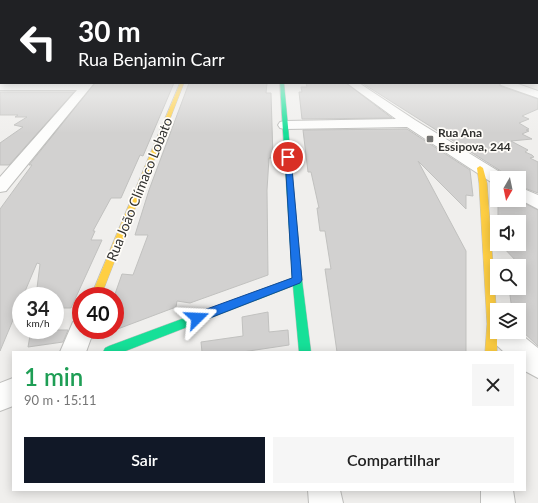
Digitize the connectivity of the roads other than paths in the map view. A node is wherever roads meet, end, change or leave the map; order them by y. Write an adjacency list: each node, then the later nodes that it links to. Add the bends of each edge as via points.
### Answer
1 (23, 86): 7 (street)
2 (86, 86): 13 (street)
3 (181, 86): 17 (street, Rua João Clímaco Lobato)
4 (282, 86): 10 (street)
5 (357, 86): 9 (street)
6 (515, 86): 8 (street)
7 (0, 87)
8 (538, 95)
9 (410, 123): 10 (street); 11 (street)
10 (285, 125): 16 (street)
11 (480, 168): 12 (street); 18 (street)
12 (490, 174)
13 (0, 187)
14 (526, 196): 15 (street)
15 (538, 203)
16 (297, 280): 23 (street); 24 (street)
17 (100, 287)
18 (494, 303)
19 (78, 339): 22 (street)
20 (494, 339): 25 (street)
21 (508, 339): 26 (street)
22 (73, 351)
23 (112, 351)
24 (305, 351)
25 (491, 351)
26 (522, 351)
27 (526, 355): 28 (street)
28 (538, 366)
29 (12, 392): 30 (street)
30 (0, 397)
31 (324, 491): 33 (street)
32 (497, 491): 34 (street)
33 (326, 503)
34 (498, 503)

